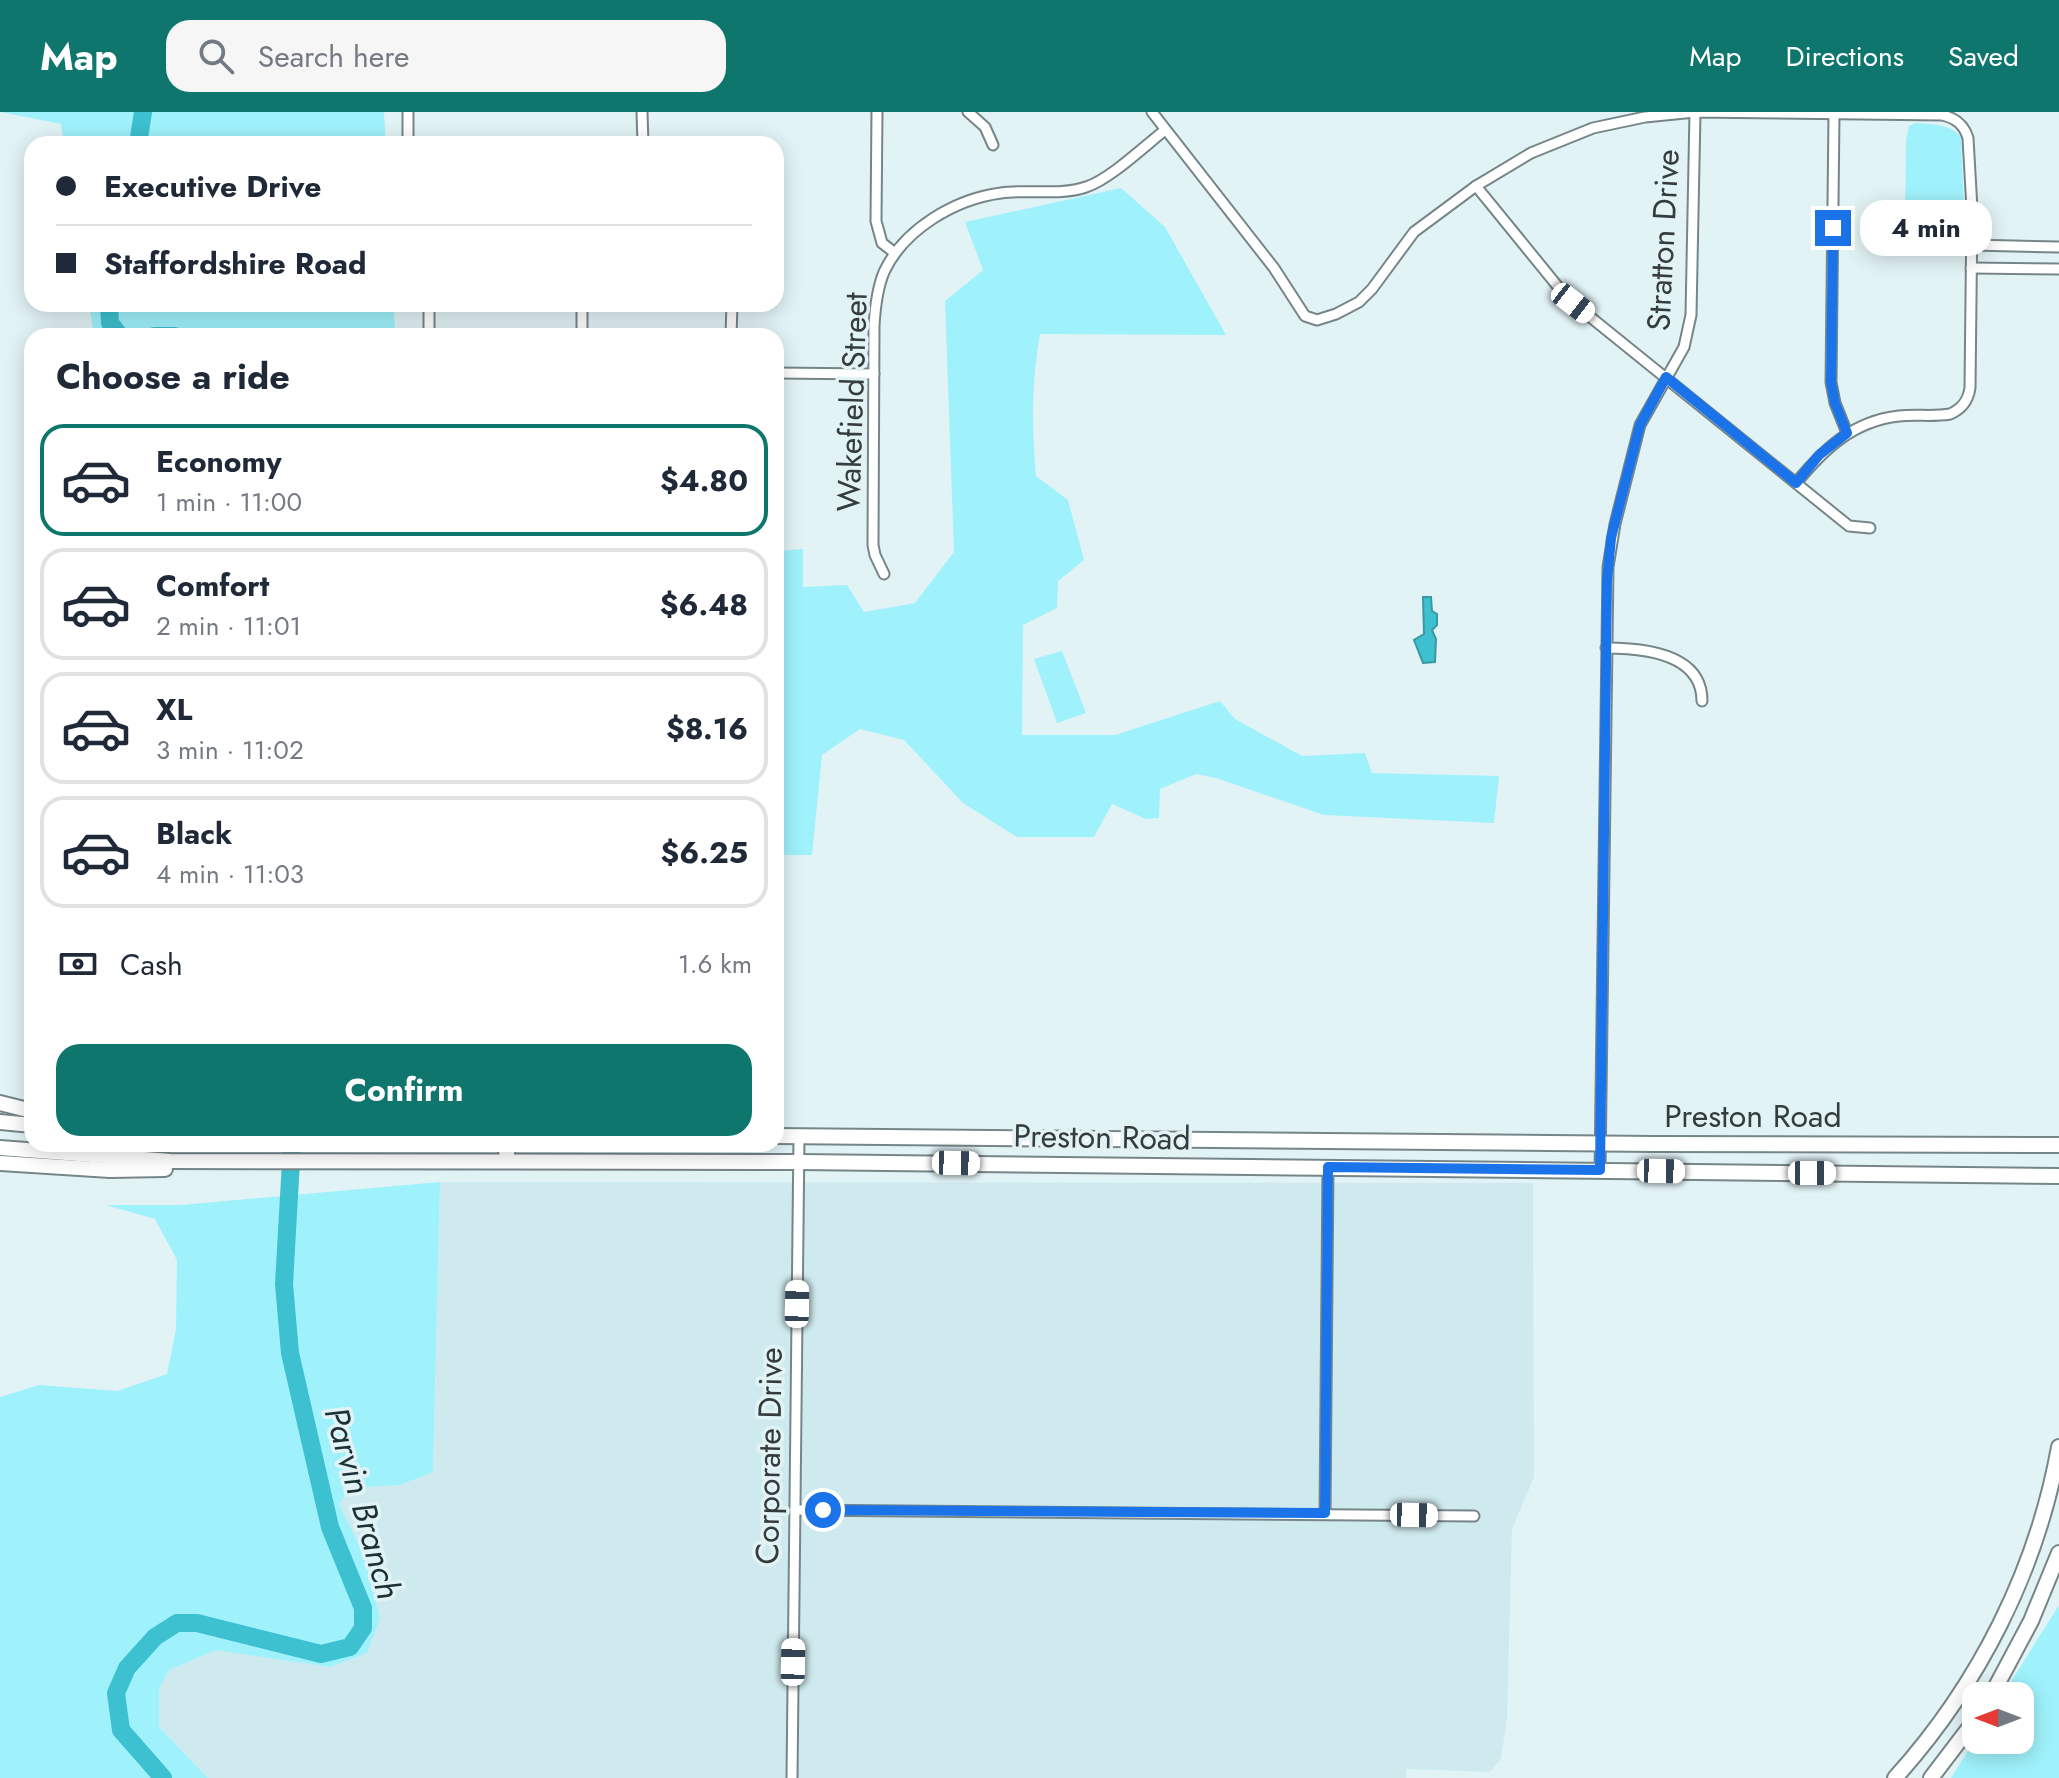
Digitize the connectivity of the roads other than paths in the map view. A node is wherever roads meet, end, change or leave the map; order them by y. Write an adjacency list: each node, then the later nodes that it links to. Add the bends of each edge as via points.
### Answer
1 (408, 112): 9 (street)
2 (642, 112): 10 (street)
3 (877, 112): 15 (street, via 876,221 882,243)
4 (968, 112): 11 (street, via 985,127)
5 (1152, 112): 8 (street)
6 (1695, 112): 7 (street); 12 (street, via 1584,131 1531,153); 20 (street, Stratton Drive, via 1691,315 1684,347)
7 (1834, 114): 13 (street, via 1945,116 1961,124 1968,138); 21 (street, via 1831,382)
8 (1165, 130): 12 (street, via 1274,268 1305,316 1322,319 1359,302 1414,232); 15 (street, Wakefield Street, via 1086,188 973,199 937,215)
9 (408, 136)
10 (643, 136)
11 (993, 145)
12 (1476, 186): 20 (street, via 1562,293)
13 (1972, 245): 14 (street); 16 (street)
14 (2059, 247)
15 (895, 253): 19 (street, Wakefield Street, via 875,302)
16 (1971, 268): 17 (street); 21 (street, via 1970,388 1961,407 1946,415 1880,420)
17 (2059, 269)
18 (784, 373): 19 (street)
19 (874, 374): 24 (street, Wakefield Street, via 873,545)
20 (1666, 377): 22 (street); 25 (street, Stratton Drive, via 1640,425 1611,538)
21 (1847, 433): 22 (street)
22 (1796, 483): 23 (street, via 1849,526)
23 (1870, 528)
24 (884, 574)
25 (1606, 648): 26 (street, via 1647,650 1682,664 1700,682); 35 (street, Stratton Drive)
26 (1702, 701)
27 (0, 1103): 28 (main road)
28 (24, 1109)
29 (0, 1122): 30 (main road)
30 (24, 1124)
31 (784, 1136): 32 (main road, Preston Road)
32 (799, 1136): 33 (main road, Preston Road); 44 (street, Corporate Drive)
33 (1145, 1139): 34 (main road, Preston Road); 46 (main road)
34 (1344, 1142): 35 (main road, Preston Road); 47 (main road, via 1329,1156)
35 (1600, 1144): 36 (main road, Preston Road); 48 (street, Stratton Drive)
36 (2059, 1145)
37 (0, 1148): 38 (main road, Preston Road)
38 (24, 1150)
39 (43, 1152): 42 (main road, Preston Road)
40 (504, 1152): 43 (street)
41 (510, 1152): 43 (street)
42 (213, 1161): 43 (main road, Preston Road); 45 (main road, via 135,1170)
43 (507, 1162): 44 (main road, Preston Road)
44 (799, 1162): 46 (main road, Preston Road); 51 (street, Corporate Drive)
45 (0, 1163)
46 (1145, 1165): 47 (main road, Preston Road)
47 (1328, 1167): 48 (main road, Preston Road); 52 (street)
48 (1600, 1170): 49 (main road, Preston Road)
49 (2059, 1176)
50 (2059, 1447): 58 (main road, via 2037,1535 2002,1621 1956,1701)
51 (795, 1510): 52 (street); 57 (street, Corporate Drive)
52 (1325, 1513): 53 (street)
53 (1474, 1516)
54 (2059, 1553): 55 (main road)
55 (1999, 1682)
56 (1962, 1737): 59 (main road)
57 (792, 1778)
58 (1895, 1778)
59 (1931, 1778)

